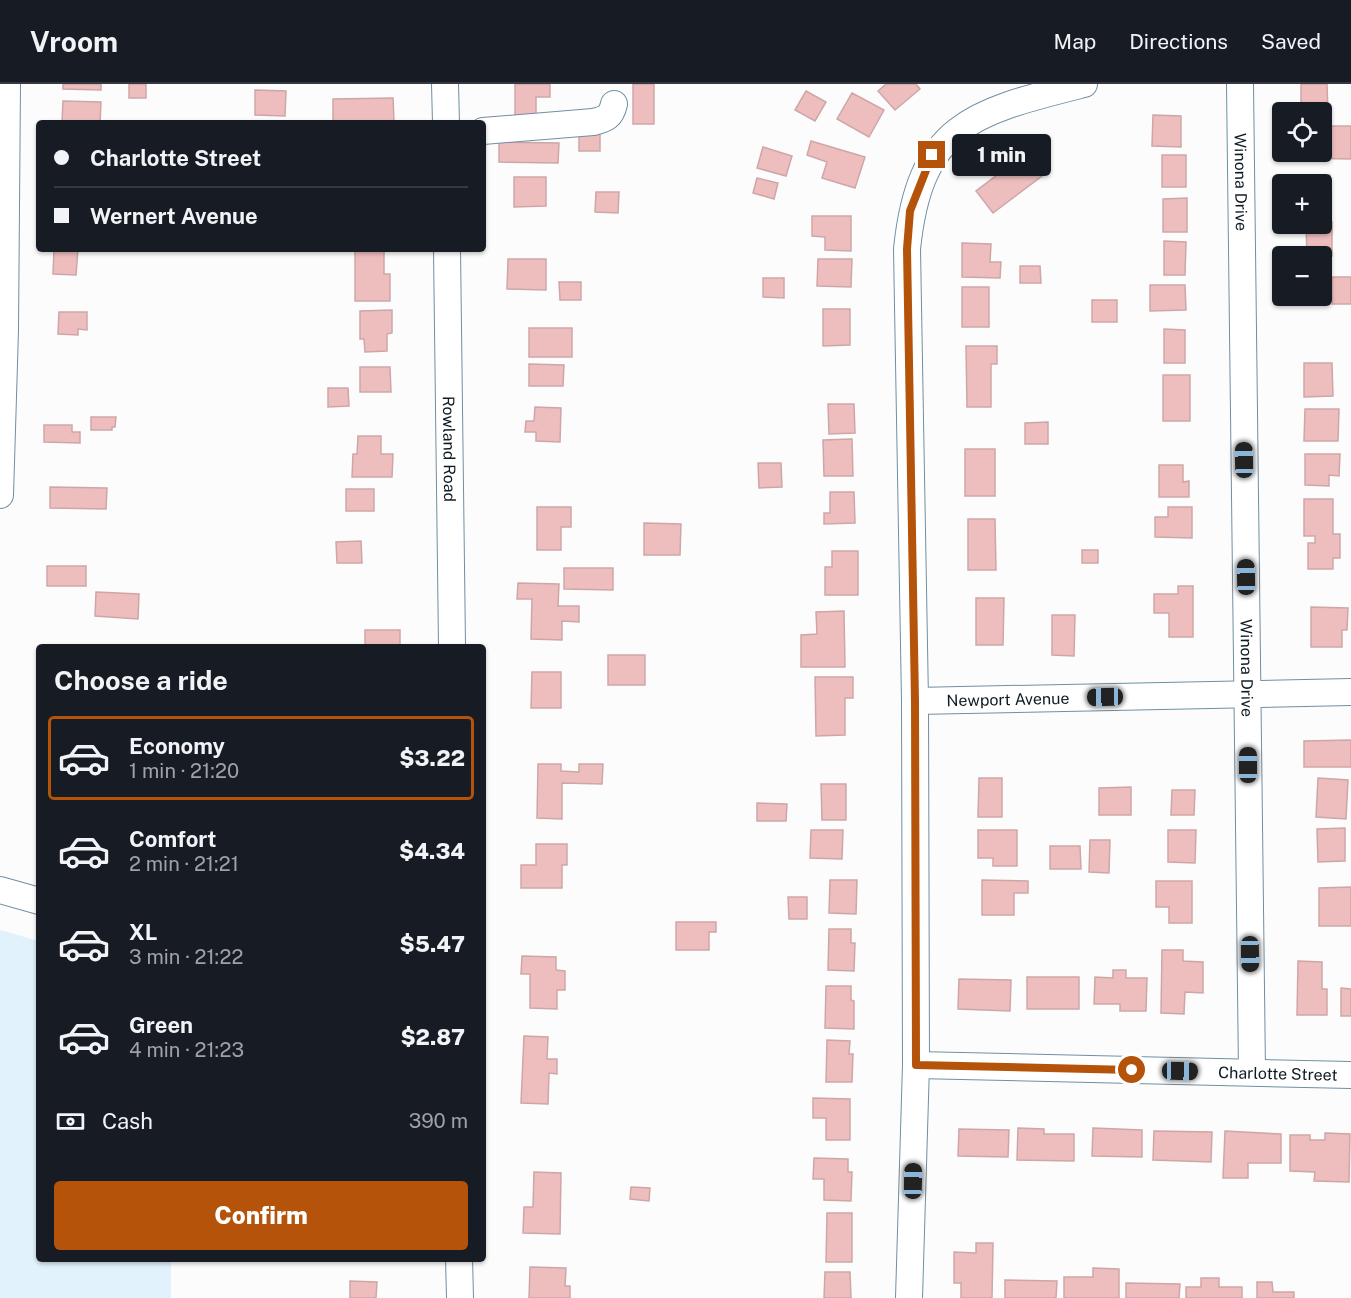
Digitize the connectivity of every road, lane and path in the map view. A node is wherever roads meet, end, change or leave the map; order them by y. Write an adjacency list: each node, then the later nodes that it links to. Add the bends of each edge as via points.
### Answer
1 (7, 84): 9 (street)
2 (445, 84): 6 (street)
3 (1084, 84): 14 (street, via 1014,102 962,125 932,155 910,211 907,249)
4 (1239, 84): 13 (street, Winona Drive)
5 (614, 104): 7 (street, via 605,120)
6 (446, 120)
7 (486, 131)
8 (447, 252): 11 (street, Rowland Road)
9 (3, 330): 10 (street)
10 (0, 495)
11 (452, 644)
12 (1351, 692): 13 (street, Newport Avenue)
13 (1247, 694): 14 (street, Newport Avenue); 18 (street, Winona Drive)
14 (915, 701): 17 (street)
15 (0, 890): 16 (street)
16 (36, 900)
17 (916, 1065): 18 (street, Charlotte Street); 22 (street)
18 (1251, 1072): 19 (street, Charlotte Street)
19 (1351, 1075)
20 (459, 1262): 21 (street)
21 (460, 1298)
22 (909, 1298)

